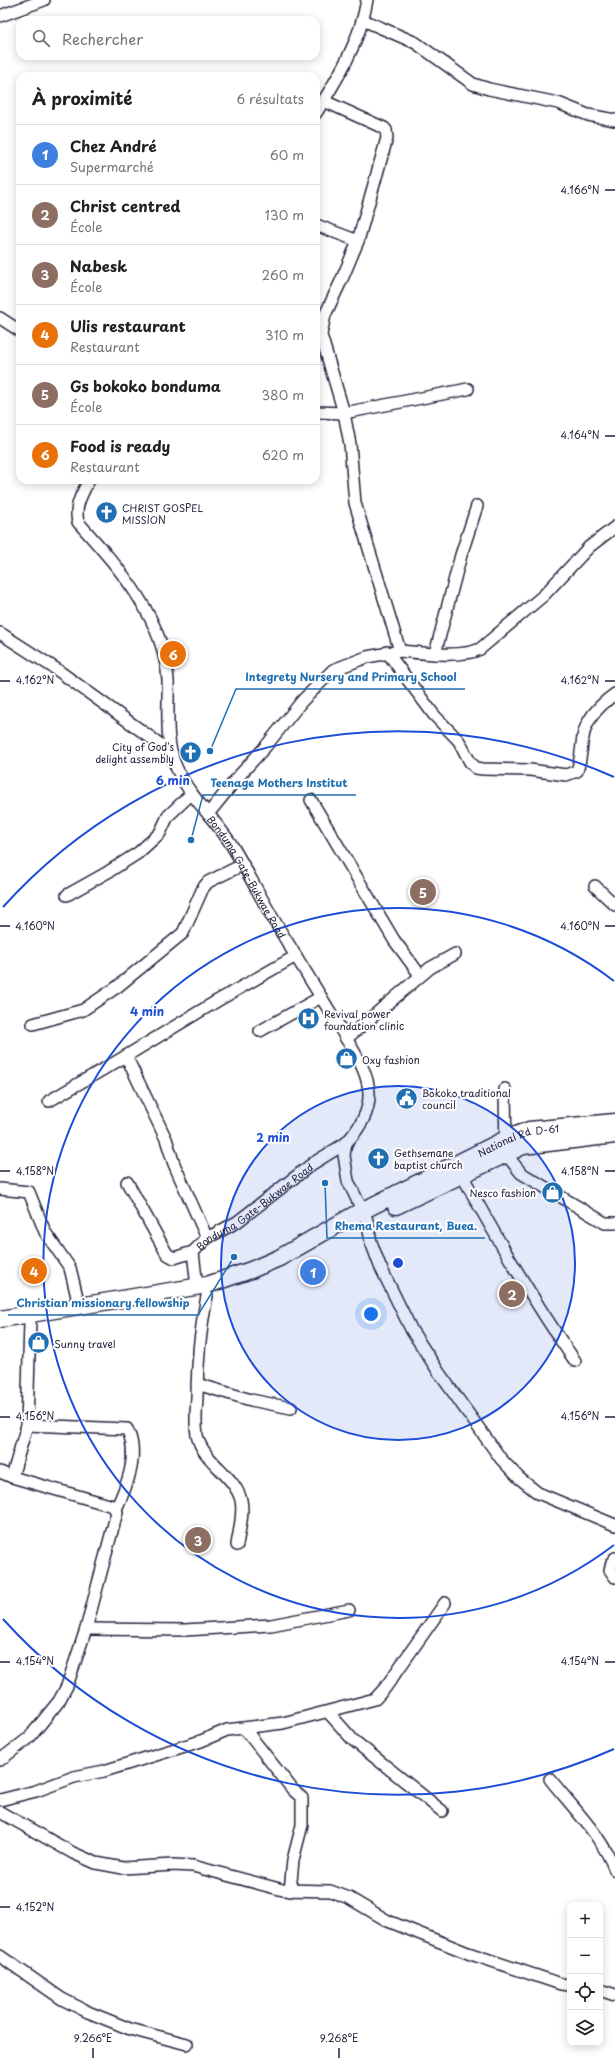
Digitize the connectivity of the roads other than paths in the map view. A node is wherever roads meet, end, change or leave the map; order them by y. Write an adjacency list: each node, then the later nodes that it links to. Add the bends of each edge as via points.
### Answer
1 (44, 0): 3 (street)
2 (366, 0): 4 (street)
3 (0, 16)
4 (364, 20): 5 (street, via 341,73); 7 (street, via 416,43 473,84 489,90 558,103 588,115)
5 (324, 101): 6 (street); 9 (street, via 386,130 386,145)
6 (320, 107)
7 (615, 120)
8 (320, 227): 9 (street)
9 (358, 241): 14 (street, via 325,315 321,335)
10 (0, 318): 11 (street)
11 (16, 328)
12 (468, 389): 14 (street)
13 (320, 412): 14 (street)
14 (344, 413): 19 (street, via 350,444 355,503)
15 (87, 484): 23 (street, Bonduma Gate-Bukwae Road, via 78,503 78,522 129,582 157,632 164,650)
16 (478, 506): 21 (street, via 461,555)
17 (615, 527): 21 (street, via 589,547 544,595 480,649 474,652)
18 (0, 633): 23 (street, via 56,669)
19 (400, 651): 20 (street); 21 (street)
20 (387, 652): 22 (street, via 434,714 459,741 470,762 482,770 530,770 566,775 577,771 588,723 599,707); 26 (street, via 333,670 302,701)
21 (435, 654)
22 (615, 694)
23 (172, 753): 24 (street, Bonduma Gate-Bukwae Road, via 176,767)
24 (192, 794): 26 (street, Bonduma Gate-Bukwae Road); 29 (street, via 168,816 160,833 138,853)
25 (310, 800): 33 (street, via 394,940)
26 (208, 814): 27 (street, Bonduma Gate-Bukwae Road, via 231,844)
27 (242, 864): 32 (street, Bonduma Gate-Bukwae Road); 35 (street, via 208,882 183,933 117,986 83,1010)
28 (595, 886): 30 (street)
29 (67, 895)
30 (615, 905)
31 (455, 954): 33 (street)
32 (296, 956): 34 (street, Bonduma Gate-Bukwae Road); 38 (street)
33 (420, 976): 37 (street)
34 (321, 997): 36 (street); 37 (street, Bonduma Gate-Bukwae Road)
35 (33, 1024)
36 (260, 1031)
37 (346, 1038): 43 (street, Bonduma Gate-Bukwae Road, via 366,1076 369,1092 369,1104 364,1117 357,1131)
38 (126, 1056): 40 (street); 50 (street, via 164,1133 174,1164)
39 (505, 1089): 44 (street)
40 (49, 1101)
41 (615, 1122): 44 (highway, National Rd. D-61, via 529,1130)
42 (615, 1135): 44 (highway, National Rd. D-61)
43 (346, 1143): 48 (street, via 344,1155 348,1181); 50 (street, Bonduma Gate-Bukwae Road, via 312,1164 237,1222)
44 (506, 1146): 45 (highway, National Rd. D-61); 48 (highway, National Rd. D-61); 49 (street, via 521,1173 605,1223)
45 (462, 1174): 48 (highway, National Rd. D-61); 57 (street, via 496,1238)
46 (127, 1182): 51 (street, via 167,1254 174,1258)
47 (0, 1189): 53 (street, via 29,1192 45,1232 70,1268)
48 (365, 1216): 52 (highway, National Rd. D-61, via 267,1275); 64 (street, via 380,1266 412,1332 502,1459 519,1478 538,1493)
49 (615, 1224)
50 (207, 1238): 51 (street, Bonduma Gate-Bukwae Road)
51 (193, 1252): 52 (street, Bonduma Gate-Bukwae Road)
52 (202, 1291): 53 (highway, National Rd. D-61); 55 (highway, National Rd. D-61); 58 (street, Bonduma Gate-Bukwae Road)
53 (79, 1305): 54 (highway, National Rd. D-61)
54 (0, 1319)
55 (30, 1322): 56 (highway, National Rd. D-61); 60 (street)
56 (0, 1327)
57 (574, 1361)
58 (197, 1384): 59 (street, via 251,1400); 65 (street, Bonduma Gate-Bukwae Road, via 197,1435 202,1448 227,1476 241,1500)
59 (291, 1408)
60 (27, 1425): 62 (street); 63 (street, via 127,1430 133,1440 128,1484)
61 (0, 1472): 62 (street)
62 (12, 1477): 63 (street)
63 (116, 1509): 70 (street)
64 (615, 1525)
65 (237, 1545)
66 (615, 1558): 67 (street, via 610,1570)
67 (615, 1577)
68 (445, 1603): 71 (street, via 375,1699)
69 (349, 1610): 70 (street, via 271,1625 185,1630)
70 (86, 1629): 73 (street, via 67,1686 59,1701 29,1738)
71 (328, 1712): 72 (street, via 283,1723); 76 (street, via 353,1740)
72 (244, 1728): 75 (street, via 227,1730 201,1741 104,1771 74,1777 36,1791); 79 (street, via 302,1798 302,1825 293,1860)
73 (0, 1760)
74 (550, 1780): 78 (street, via 610,1856)
75 (0, 1800)
76 (442, 1811)
77 (0, 1812): 79 (street, via 96,1863 123,1868 193,1866)
78 (615, 1870)
79 (290, 1891): 81 (street, via 330,1891 349,1898 388,1921 468,1953)
80 (0, 1956): 84 (street, via 62,1999 88,2012 130,2029)
81 (567, 1985)
82 (603, 1991): 83 (street)
83 (615, 1995)
84 (187, 2044)

